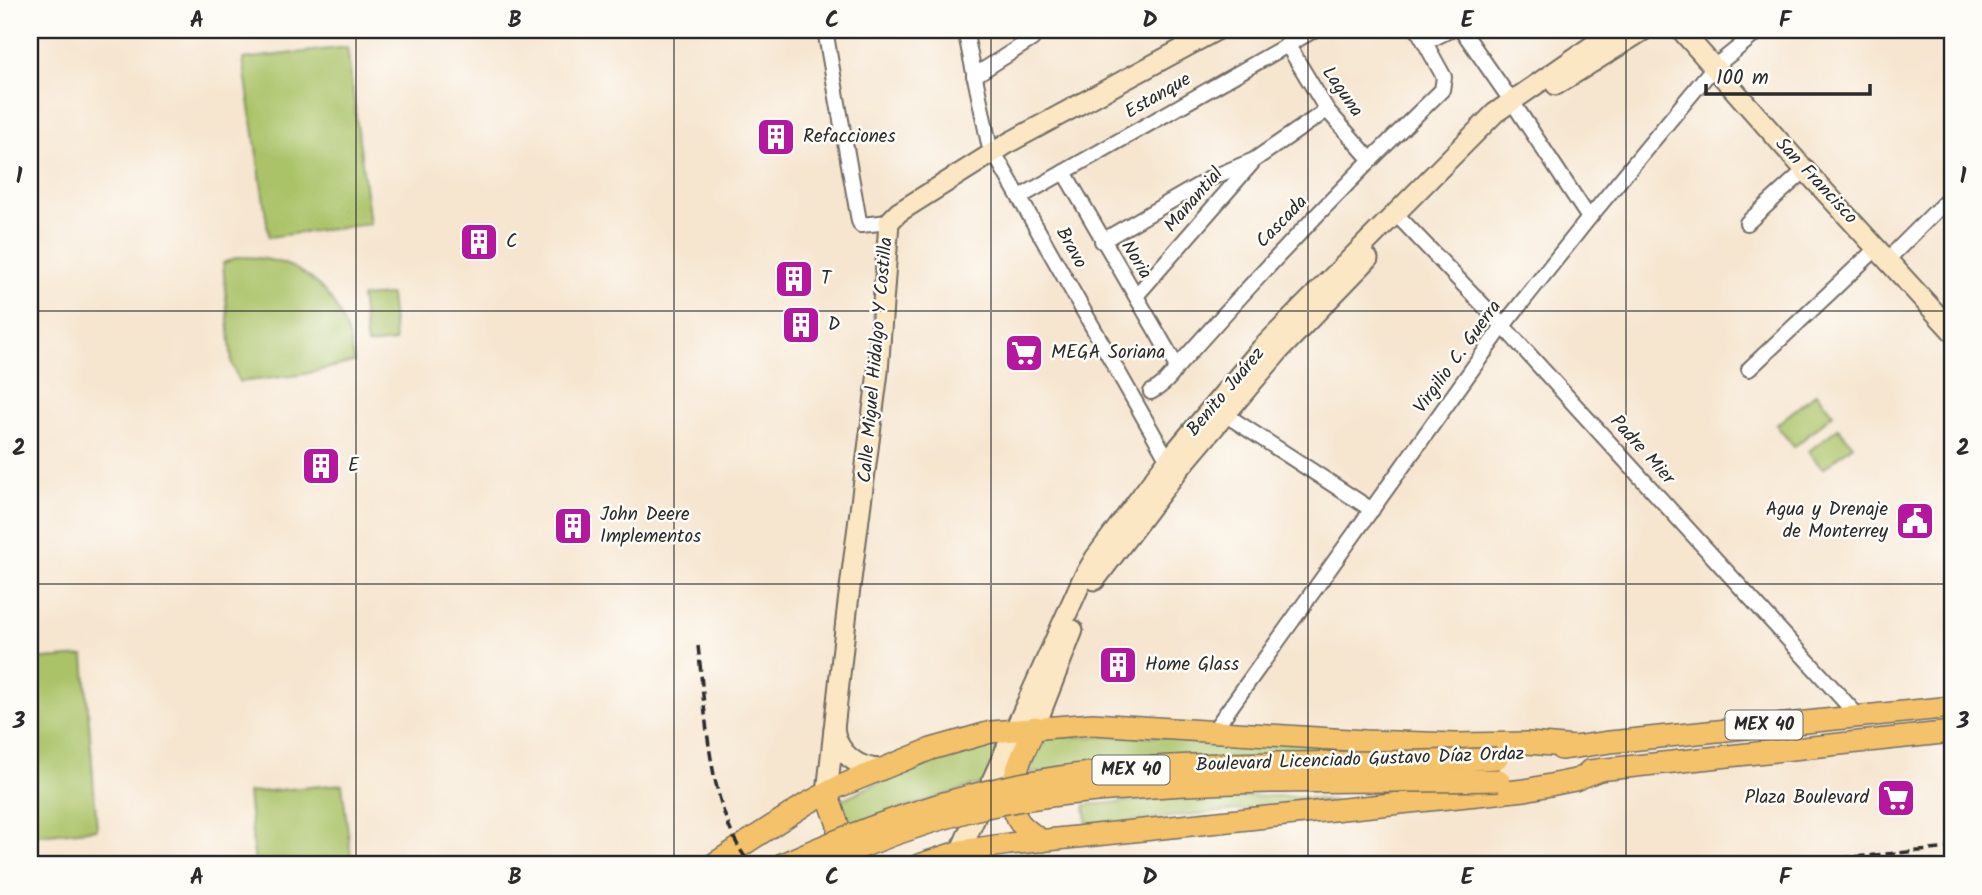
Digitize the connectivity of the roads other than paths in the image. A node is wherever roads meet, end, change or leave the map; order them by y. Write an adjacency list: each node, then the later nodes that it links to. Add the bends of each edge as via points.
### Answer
1 (825, 30): 27 (street, via 859,221 861,225)
2 (965, 30): 15 (street, Bravo)
3 (1217, 30): 18 (street, Calle Miguel Hidalgo Y Costilla)
4 (1314, 30): 13 (street, Estanque)
5 (1450, 30): 12 (street)
6 (1461, 30): 16 (street)
7 (1615, 30): 16 (street, Benito Juárez)
8 (1644, 30): 16 (street, Benito Juárez)
9 (1681, 30): 14 (street, San Francisco)
10 (1760, 30): 14 (street, Virgilio C. Guerra)
11 (1037, 32): 15 (street)
12 (1422, 36): 19 (street, Cascada, via 1445,81 1442,90)
13 (1287, 44): 17 (street, Laguna); 22 (street, Estanque)
14 (1713, 68): 21 (street, San Francisco); 26 (street, Virgilio C. Guerra)
15 (974, 76): 18 (street, Bravo)
16 (1514, 104): 25 (street, Benito Juárez); 26 (street)
17 (1327, 110): 19 (street, Laguna); 20 (street, Manantial)
18 (993, 152): 24 (street, Bravo); 27 (street, Calle Miguel Hidalgo Y Costilla)
19 (1370, 159): 34 (street, Cascada)
20 (1254, 160): 29 (street, Manantial, via 1211,178); 31 (street, Manantial)
21 (1805, 170): 28 (street); 30 (street, San Francisco)
22 (1064, 172): 24 (street, Estanque); 29 (street, Noria)
23 (1952, 195): 30 (street)
24 (1020, 197): 38 (street, Bravo)
25 (1399, 217): 32 (street, Padre Mier); 37 (street, Benito Juárez); 38 (street, Benito Juárez, via 1261,349)
26 (1589, 218): 32 (street, Virgilio C. Guerra)
27 (889, 222): 42 (street, Calle Miguel Hidalgo Y Costilla, via 877,385)
28 (1747, 223)
29 (1102, 240): 31 (street, Noria)
30 (1882, 253): 33 (street, San Francisco); 35 (street)
31 (1136, 296): 34 (street, Noria)
32 (1503, 326): 39 (street, Virgilio C. Guerra); 41 (street, Padre Mier)
33 (1952, 331)
34 (1177, 367): 36 (street, Cascada)
35 (1749, 369)
36 (1151, 392)
37 (1226, 415): 38 (street, Benito Juárez); 39 (street)
38 (1174, 465): 43 (street, Benito Juárez, via 1123,531 1093,583)
39 (1372, 510): 44 (street, Virgilio C. Guerra)
40 (1952, 707): 41 (main road, Boulevard Licenciado Gustavo Díaz Ordaz / MEX 40)
41 (1857, 715): 46 (main road, Boulevard Licenciado Gustavo Díaz Ordaz / MEX 40)
42 (834, 721): 47 (street, via 837,740 847,756 863,766); 49 (street, Calle Miguel Hidalgo Y Costilla)
43 (1026, 728): 44 (main road, via 1093,724); 47 (main road, via 956,741); 51 (main road, via 1012,804 1020,823); 52 (street, Benito Juárez)
44 (1214, 730): 46 (main road, via 1365,741)
45 (1952, 732): 48 (main road, Boulevard Licenciado Gustavo Díaz Ordaz / MEX 40)
46 (1576, 747): 54 (main road, Boulevard Licenciado Gustavo Díaz Ordaz / MEX 40, bridge, via 1497,758 1177,767 1042,780 966,795 896,817)
47 (882, 769): 49 (main road)
48 (1602, 769): 50 (main road, via 1575,780 1525,790); 55 (main road, Boulevard Licenciado Gustavo Díaz Ordaz / MEX 40, bridge, via 1499,780 1231,783 1058,795 971,810)
49 (827, 793): 53 (main road); 56 (main road, via 838,825)
50 (1109, 832): 51 (main road); 52 (street)
51 (1042, 841): 52 (main road)
52 (959, 860): 57 (main road)
53 (712, 865)
54 (780, 865)
55 (819, 865)
56 (835, 865)
57 (919, 865)

